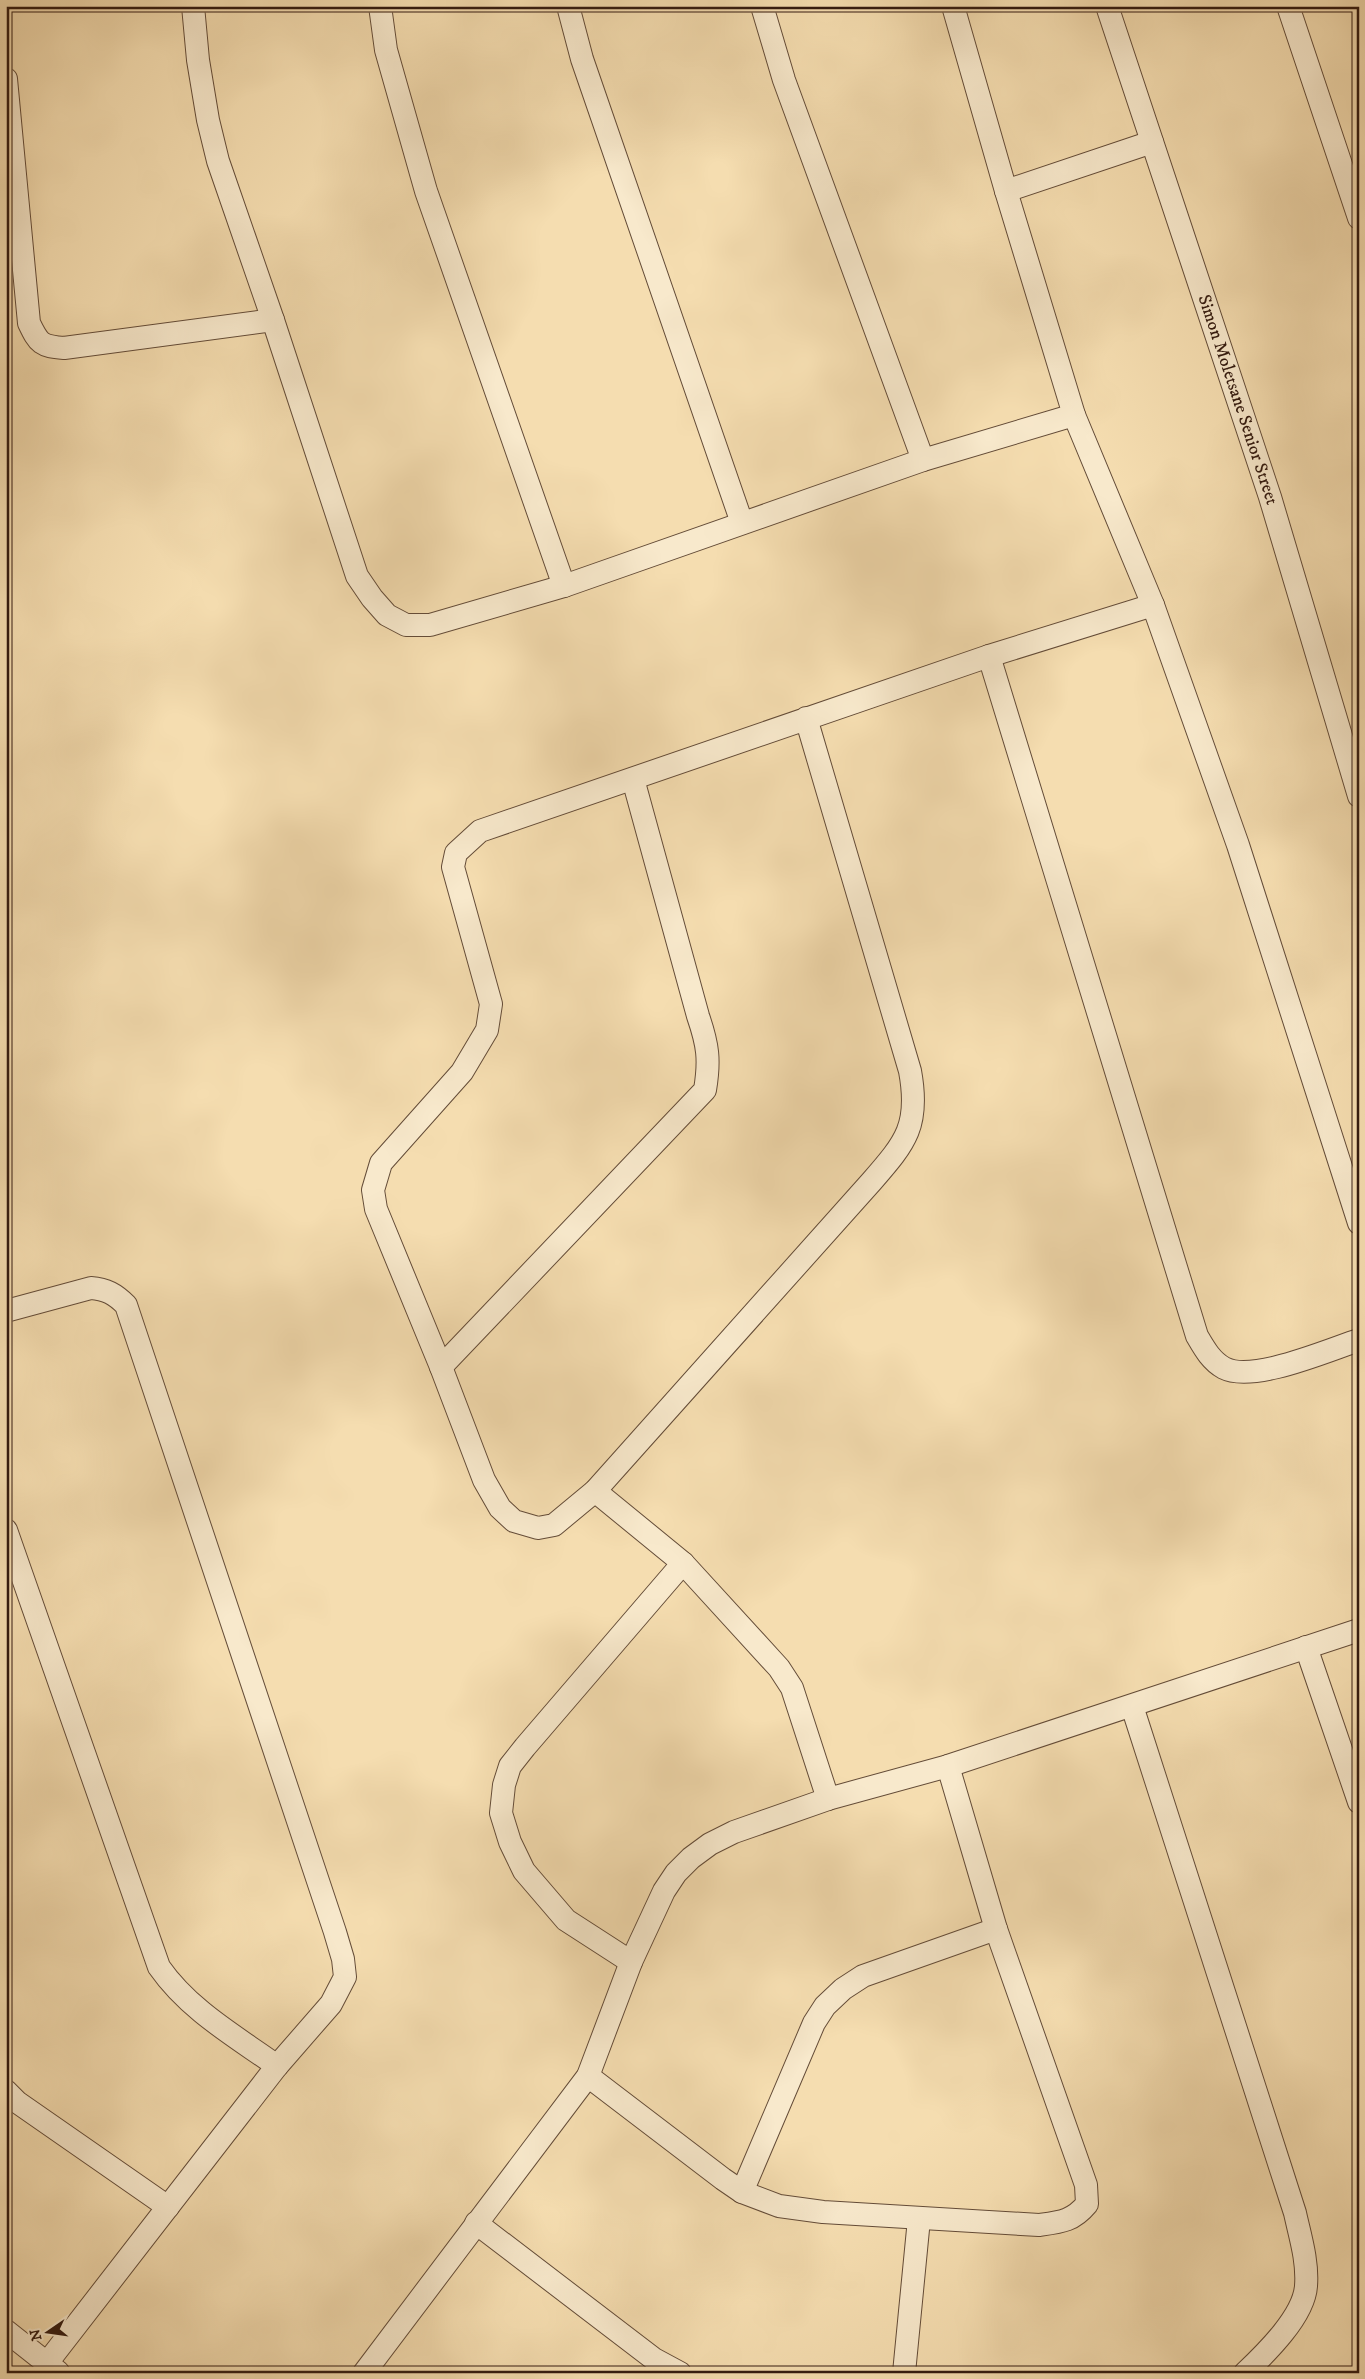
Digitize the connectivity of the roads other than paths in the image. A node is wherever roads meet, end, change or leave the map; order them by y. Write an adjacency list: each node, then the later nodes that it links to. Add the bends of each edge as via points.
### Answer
1 (193, 6): 12 (street, via 198,60 216,153)
2 (380, 6): 16 (street, via 386,50 426,191)
3 (568, 6): 15 (street, via 582,59)
4 (762, 6): 14 (street, via 784,80)
5 (953, 6): 10 (street)
6 (1107, 6): 9 (street, Simon Moletsane Senior Street)
7 (1288, 6): 11 (street)
8 (6, 79): 12 (street, via 29,323 37,340 47,346 64,348)
9 (1152, 142): 10 (street); 21 (street, Simon Moletsane Senior Street, via 1270,496)
10 (1006, 191): 13 (street)
11 (1359, 218)
12 (273, 320): 16 (street, via 357,576 387,615 406,624 430,624)
13 (1074, 415): 14 (street); 17 (street)
14 (923, 460): 15 (street)
15 (742, 523): 16 (street)
16 (564, 586)
17 (1153, 605): 18 (street); 22 (street, via 1238,845)
18 (988, 656): 19 (street); 24 (street, via 1197,1336 1209,1357 1225,1369 1242,1372 1263,1372)
19 (806, 718): 20 (street); 26 (street, via 910,1072 914,1112 908,1132 895,1154)
20 (633, 779): 25 (street, via 707,1044 705,1090); 25 (street, via 480,831 456,853 453,866 491,1004 487,1030 462,1072 381,1163 373,1190 376,1209)
21 (1359, 796)
22 (1359, 1223)
23 (6, 1311): 37 (street, via 91,1288 103,1289 126,1305 134,1324 344,1958 345,1977 331,2004)
24 (1359, 1340)
25 (441, 1367): 26 (street, via 484,1480 500,1508 514,1520 538,1528 554,1526)
26 (595, 1491): 28 (street)
27 (6, 1530): 37 (street, via 158,1967 195,2008)
28 (683, 1563): 33 (street, via 779,1668 792,1688); 36 (street, via 525,1747 510,1766 504,1785 501,1813 524,1871 566,1920)
29 (1359, 1630): 30 (street)
30 (1306, 1647): 31 (street); 34 (street)
31 (1132, 1706): 32 (street); 49 (street, via 1295,2213 1305,2260 1306,2287 1299,2308 1267,2353)
32 (948, 1766): 33 (street); 35 (street)
33 (828, 1799): 36 (street, via 734,1832 691,1858 664,1891)
34 (1359, 1802)
35 (996, 1929): 40 (street, via 863,1976 825,2006 807,2037); 42 (street, via 1079,2163 1086,2185 1087,2204 1077,2216 1039,2225)
36 (631, 1962): 38 (street)
37 (277, 2066): 41 (street)
38 (588, 2076): 40 (street); 43 (street)
39 (6, 2091): 41 (street, via 17,2102)
40 (742, 2192): 42 (street, via 779,2206)
41 (168, 2207): 45 (street)
42 (919, 2219): 48 (street)
43 (476, 2223): 46 (street); 47 (street, via 654,2359)
44 (6, 2332): 45 (street)
45 (53, 2368)
46 (364, 2373)
47 (680, 2373)
48 (904, 2373)
49 (1245, 2373)

